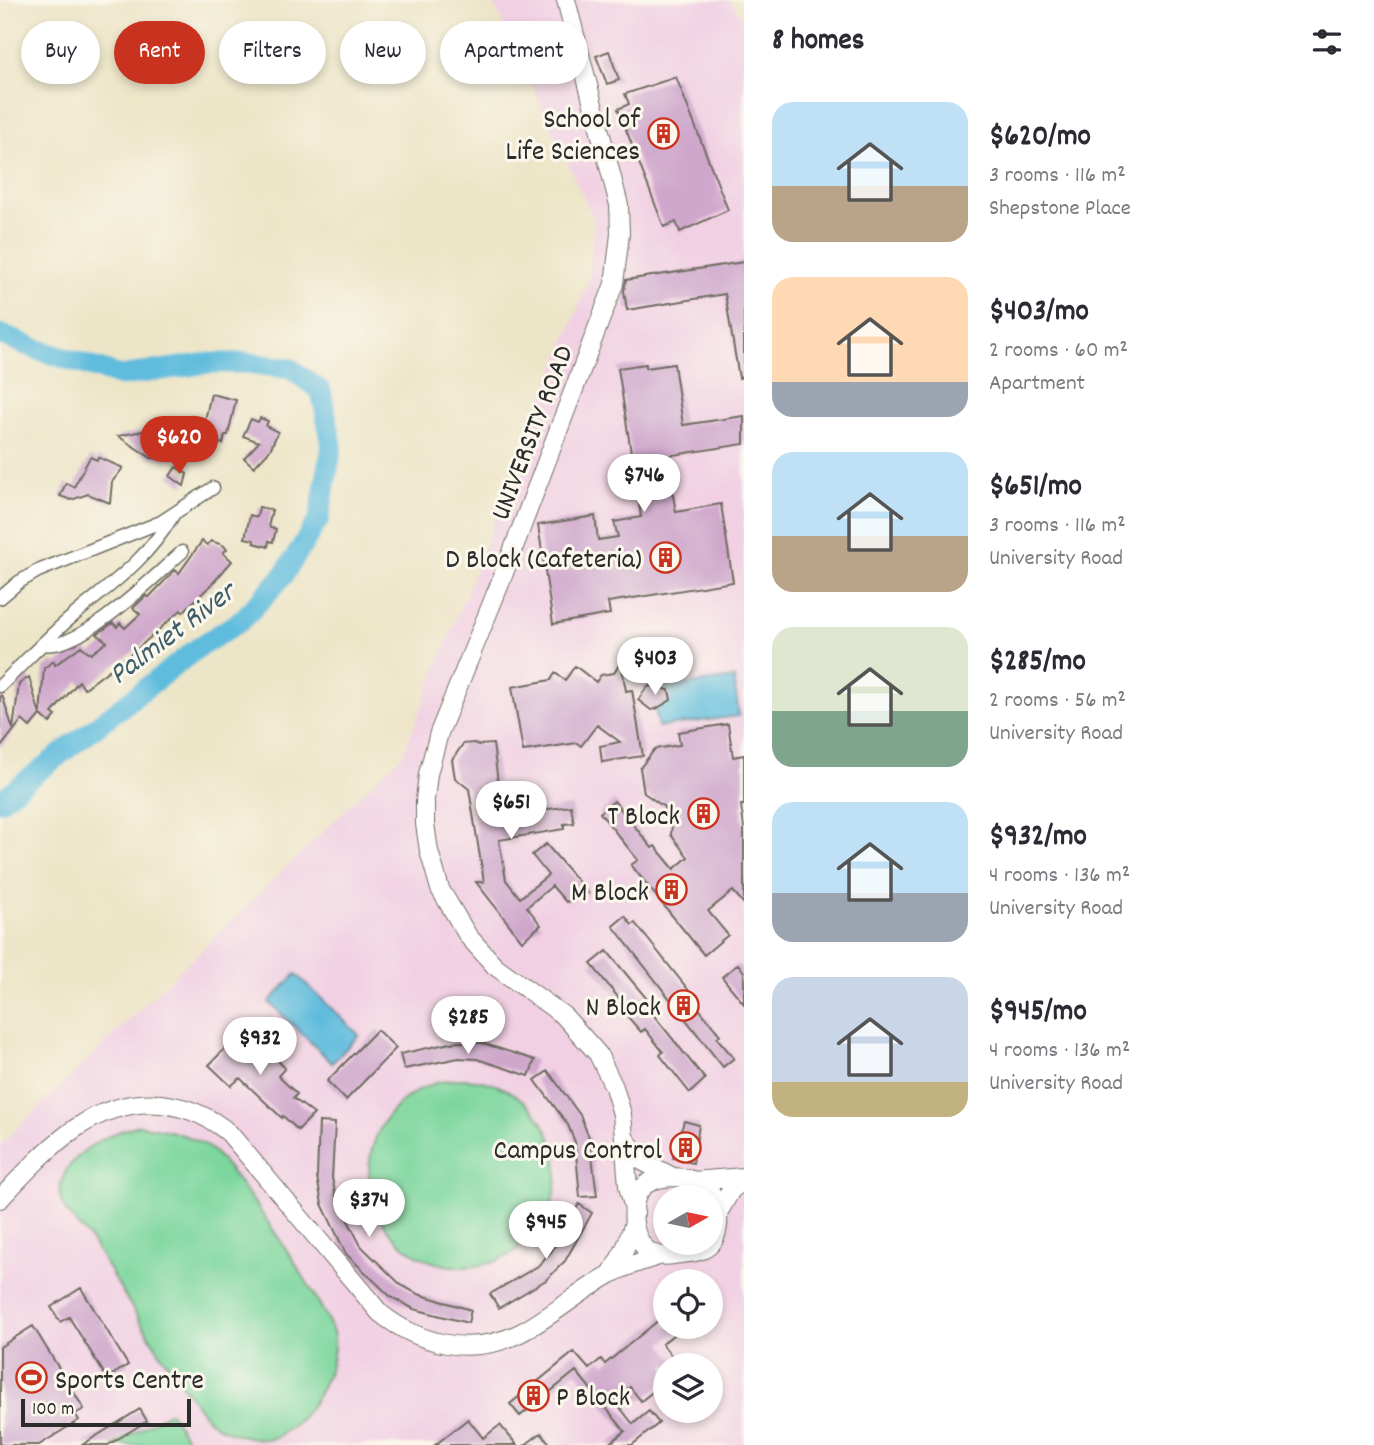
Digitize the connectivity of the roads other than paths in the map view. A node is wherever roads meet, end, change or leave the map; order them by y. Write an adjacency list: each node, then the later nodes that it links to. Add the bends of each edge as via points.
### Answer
1 (566, 0): 8 (street, UNIVERSITY ROAD, via 619,205 614,284 439,733 428,774 425,824 436,877 450,909 495,966 564,1016 598,1054 614,1087)
2 (213, 488): 3 (street)
3 (172, 517): 5 (street, via 38,571); 6 (street, via 139,561)
4 (183, 551): 6 (street, via 102,622 61,644)
5 (0, 598)
6 (44, 644): 7 (street)
7 (0, 686)
8 (626, 1140): 9 (street, via 642,1161); 15 (street, UNIVERSITY ROAD)
9 (673, 1177): 11 (street); 15 (street, via 645,1185 638,1195)
10 (744, 1178): 11 (street); 14 (street)
11 (693, 1181): 12 (street)
12 (700, 1185)
13 (0, 1199): 18 (street, via 52,1146 94,1116 129,1104 173,1106 213,1120 229,1133 380,1313 421,1338 466,1346 504,1339 530,1328)
14 (723, 1204)
15 (635, 1218): 17 (street, via 642,1245); 18 (street)
16 (668, 1255): 17 (street)
17 (659, 1256): 18 (street)
18 (611, 1274)

